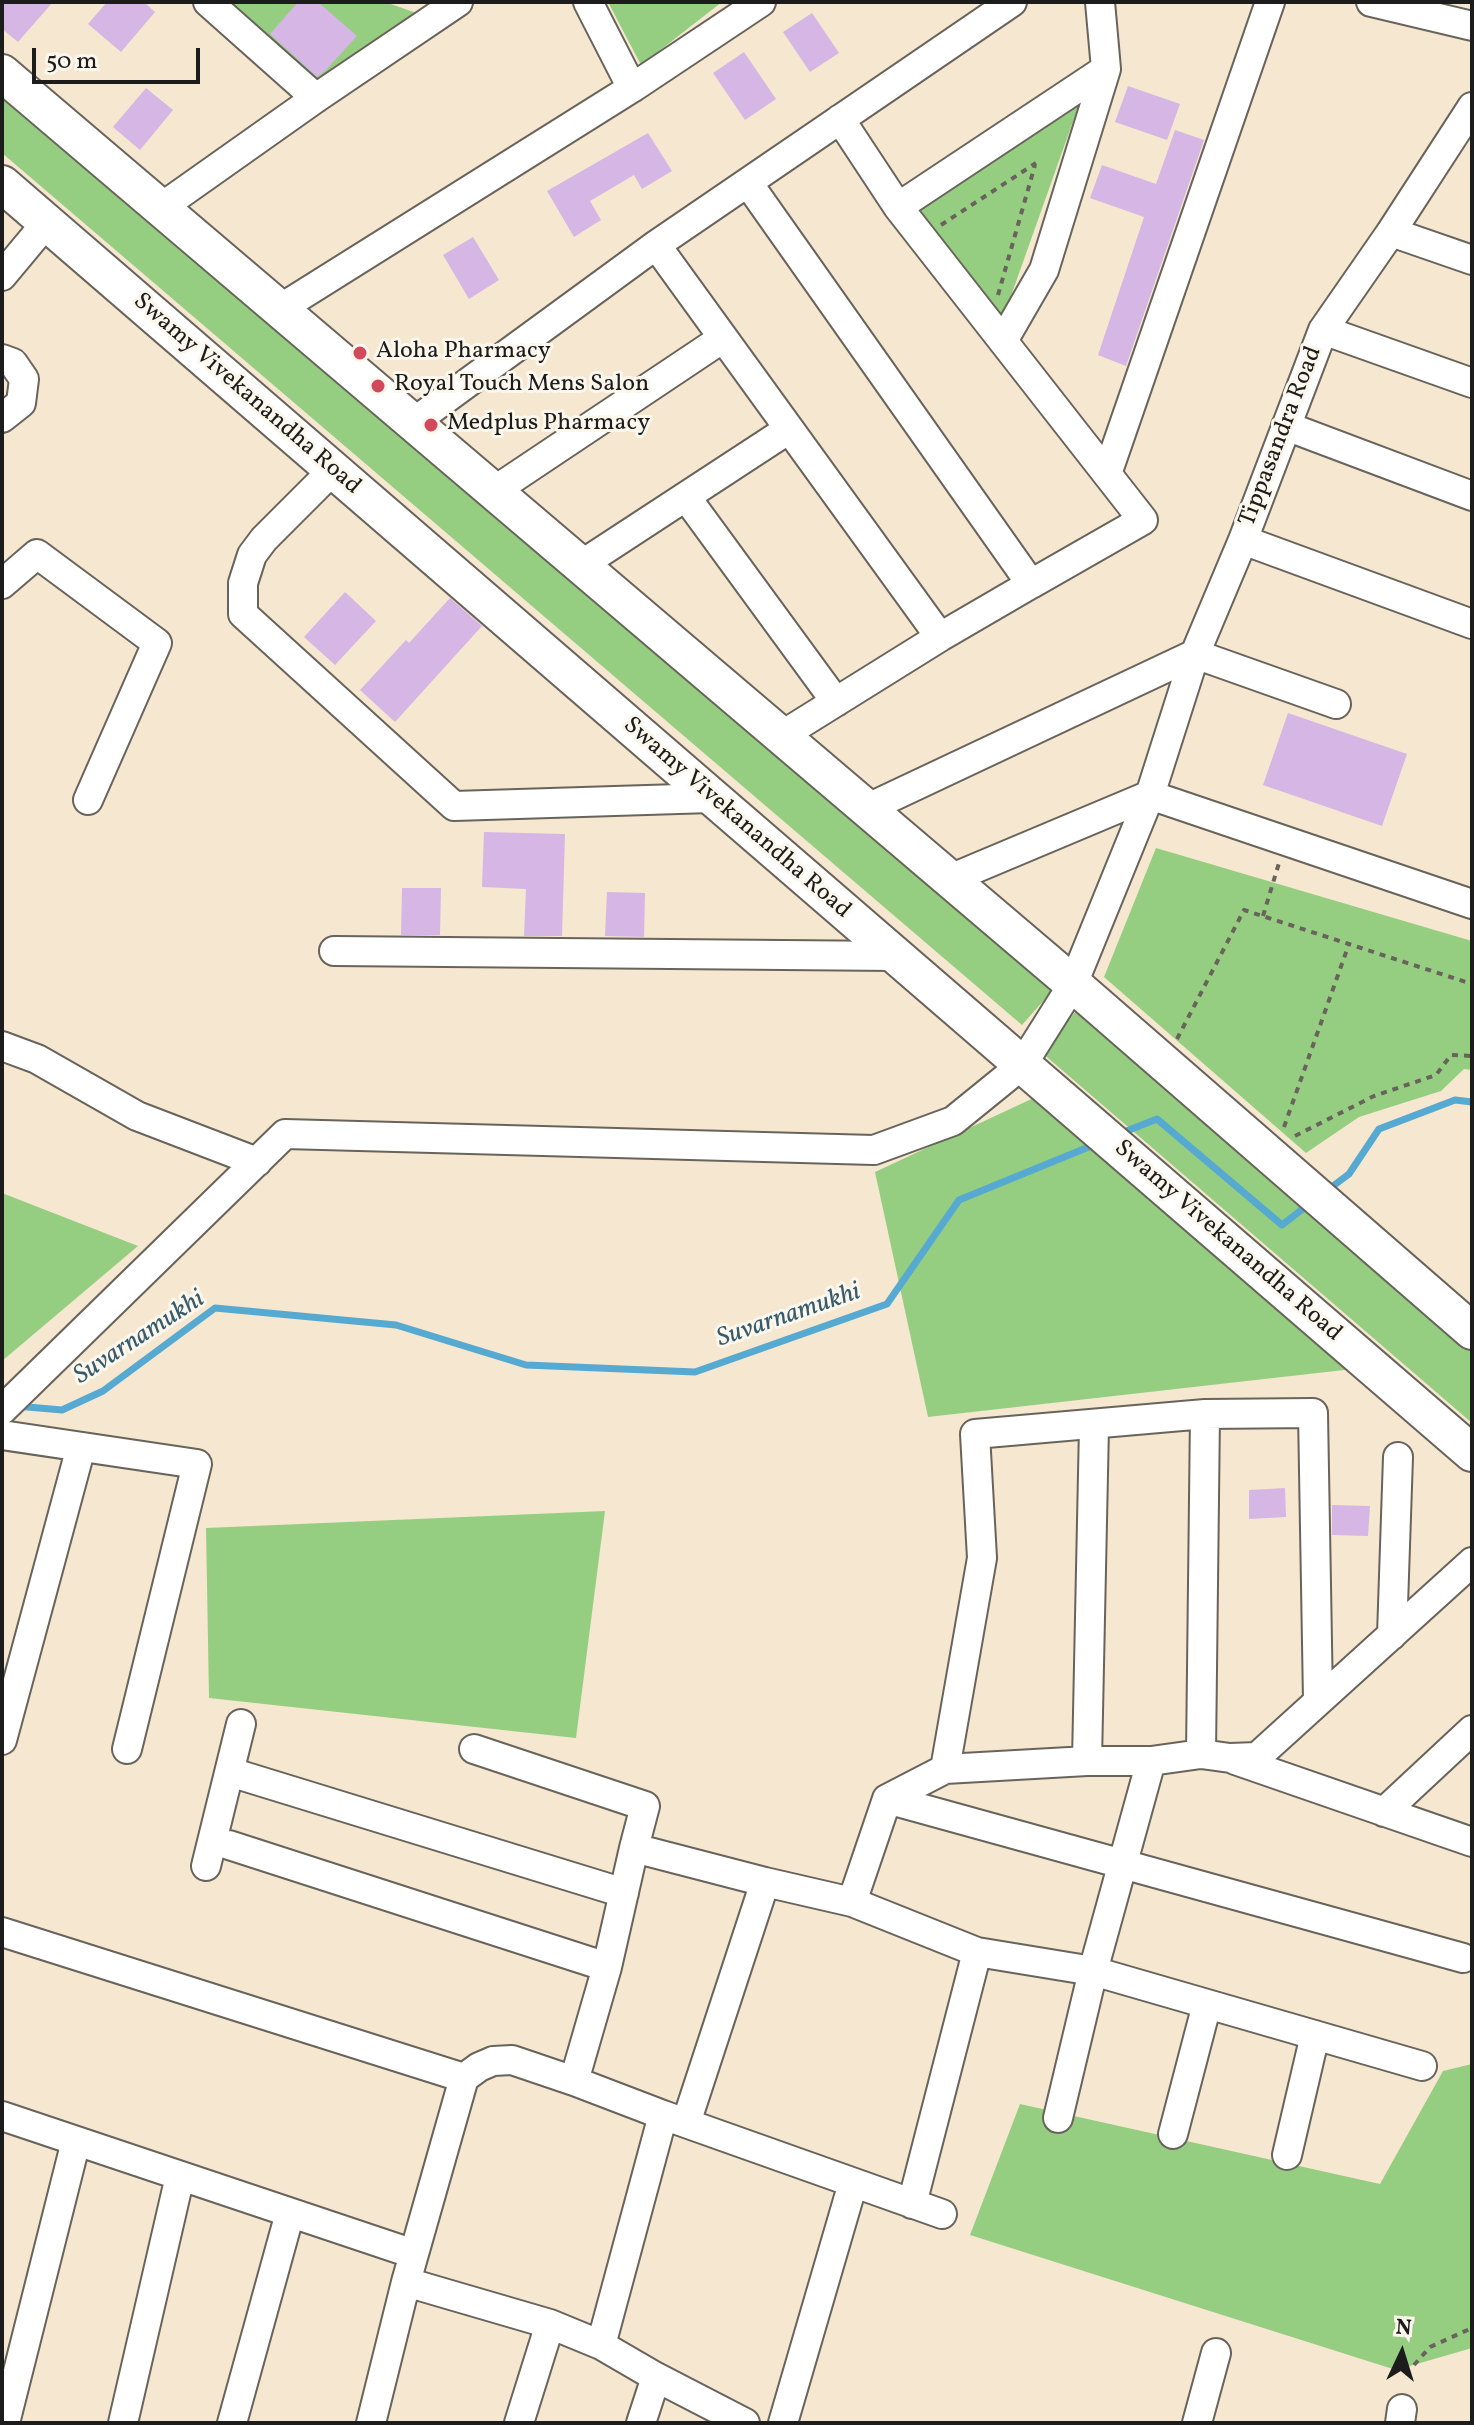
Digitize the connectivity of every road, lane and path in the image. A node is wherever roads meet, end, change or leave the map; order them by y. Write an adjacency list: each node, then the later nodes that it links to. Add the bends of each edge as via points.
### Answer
1 (208, 2): 13 (street)
2 (458, 2): 13 (street)
3 (588, 2): 12 (street)
4 (761, 2): 12 (street)
5 (1012, 2): 15 (street)
6 (1100, 2): 10 (street)
7 (1270, 2): 38 (street)
8 (1371, 2): 9 (street)
9 (1472, 26)
10 (1106, 69): 18 (street); 30 (street, via 1044,270)
11 (2, 73): 19 (main road)
12 (632, 88): 27 (street)
13 (316, 98): 19 (street)
14 (1472, 107): 22 (street, Tippasandra Road)
15 (840, 119): 16 (street); 18 (street)
16 (748, 183): 23 (street); 45 (street)
17 (2, 184): 20 (main road, Swamy Vivekanandha Road)
18 (898, 207): 30 (street)
19 (159, 209): 27 (main road)
20 (47, 222): 25 (street); 37 (main road, Swamy Vivekanandha Road)
21 (935, 229): 26 (path, via 1036,163)
22 (1391, 232): 24 (street); 28 (street, Tippasandra Road)
23 (656, 245): 29 (street); 34 (street)
24 (1472, 260)
25 (2, 276)
26 (997, 296)
27 (278, 310): 34 (main road)
28 (1323, 330): 32 (street); 35 (street, Tippasandra Road)
29 (723, 338): 36 (street); 39 (street)
30 (1003, 341): 38 (street)
31 (2, 359): 33 (street, via 13,363 24,379 21,403)
32 (1472, 383)
33 (2, 418)
34 (414, 422): 39 (main road)
35 (1286, 426): 40 (street); 42 (street, Tippasandra Road)
36 (789, 429): 41 (street); 47 (street)
37 (333, 470): 53 (main road, Swamy Vivekanandha Road); 53 (street, via 252,555 243,583 243,614 454,806)
38 (1107, 474): 45 (street, via 1143,520)
39 (494, 491): 43 (main road)
40 (1472, 496)
41 (686, 497): 43 (street); 49 (street)
42 (1243, 540): 46 (street); 48 (street, Tippasandra Road)
43 (581, 565): 51 (main road)
44 (2, 584): 54 (street, via 37,554 157,643)
45 (1031, 584): 47 (street)
46 (1469, 614)
47 (940, 637): 49 (street)
48 (1195, 654): 50 (street); 52 (street, Tippasandra Road); 55 (street)
49 (836, 702): 51 (street)
50 (1336, 704)
51 (781, 736): 55 (main road)
52 (1150, 795): 56 (street); 57 (street); 63 (street, Tippasandra Road)
53 (711, 798): 62 (main road, Swamy Vivekanandha Road)
54 (88, 800)
55 (866, 809): 57 (main road)
56 (1285, 842): 58 (street); 59 (path)
57 (950, 879): 63 (main road)
58 (1472, 904)
59 (1263, 916): 60 (path); 65 (path, via 1244,910)
60 (1349, 944): 64 (path); 69 (path)
61 (334, 951): 62 (street)
62 (894, 956): 68 (main road, Swamy Vivekanandha Road)
63 (1073, 984): 68 (street, Tippasandra Road); 72 (main road)
64 (1472, 984)
65 (1175, 1043)
66 (2, 1046): 71 (street, via 37,1059 137,1116)
67 (1472, 1056): 70 (path, via 1451,1055 1436,1075 1374,1096)
68 (1022, 1065): 71 (street, Tippasandra Road, via 953,1121 874,1150 285,1134); 78 (main road, Swamy Vivekanandha Road)
69 (1284, 1127)
70 (1296, 1137)
71 (257, 1162): 73 (street, Tippasandra Road)
72 (1472, 1331)
73 (4, 1408)
74 (1205, 1414): 75 (street); 82 (street, via 1313,1413); 88 (street)
75 (1094, 1426): 90 (street); 92 (street, via 975,1434 982,1558)
76 (2, 1435): 77 (street)
77 (81, 1447): 85 (street); 86 (street, via 197,1464)
78 (1472, 1453)
79 (1398, 1457): 81 (street)
80 (1468, 1573): 81 (street)
81 (1392, 1635): 82 (street)
82 (1318, 1700): 89 (street, via 1257,1757)
83 (241, 1724): 93 (street)
84 (1472, 1730): 95 (street)
85 (2, 1740)
86 (127, 1749)
87 (474, 1749): 98 (street, via 645,1806)
88 (1201, 1754): 89 (street); 91 (street)
89 (1230, 1758): 95 (street)
90 (1087, 1761): 91 (street); 92 (street)
91 (1151, 1761): 99 (street)
92 (945, 1769): 94 (street)
93 (230, 1772): 100 (street); 102 (street)
94 (887, 1799): 99 (street); 103 (street)
95 (1384, 1812): 96 (street)
96 (1472, 1842)
97 (229, 1845): 107 (street)
98 (634, 1848): 101 (street); 102 (street)
99 (1124, 1865): 106 (street); 108 (street)
100 (206, 1866)
101 (765, 1882): 103 (street); 116 (street)
102 (624, 1893): 107 (street)
103 (852, 1902): 105 (street)
104 (2, 1932): 112 (street)
105 (977, 1952): 108 (street); 122 (street)
106 (1463, 1958)
107 (607, 1967): 113 (street)
108 (1093, 1971): 109 (street); 115 (street)
109 (1207, 2004): 110 (street); 117 (street)
110 (1315, 2035): 111 (street); 119 (street)
111 (1422, 2066)
112 (464, 2078): 113 (street, via 493,2061 512,2060); 125 (street)
113 (574, 2081): 116 (street)
114 (2, 2116): 118 (street)
115 (1058, 2118)
116 (674, 2119): 121 (street); 129 (street)
117 (1173, 2134)
118 (76, 2141): 120 (street); 133 (street)
119 (1287, 2155)
120 (180, 2176): 123 (street); 134 (street)
121 (853, 2183): 122 (street); 140 (street)
122 (912, 2204): 124 (street)
123 (290, 2213): 125 (street); 135 (street)
124 (942, 2214)
125 (414, 2254): 126 (street)
126 (406, 2282): 127 (street); 136 (street)
127 (550, 2324): 129 (street); 137 (street)
128 (1472, 2328): 131 (path, via 1430,2347)
129 (601, 2345): 132 (street)
130 (1216, 2353): 141 (street)
131 (1414, 2365)
132 (656, 2377): 138 (street); 139 (street)
133 (5, 2423)
134 (123, 2423)
135 (232, 2423)
136 (371, 2423)
137 (519, 2423)
138 (641, 2423)
139 (745, 2423)
140 (783, 2423)
141 (1197, 2423)

